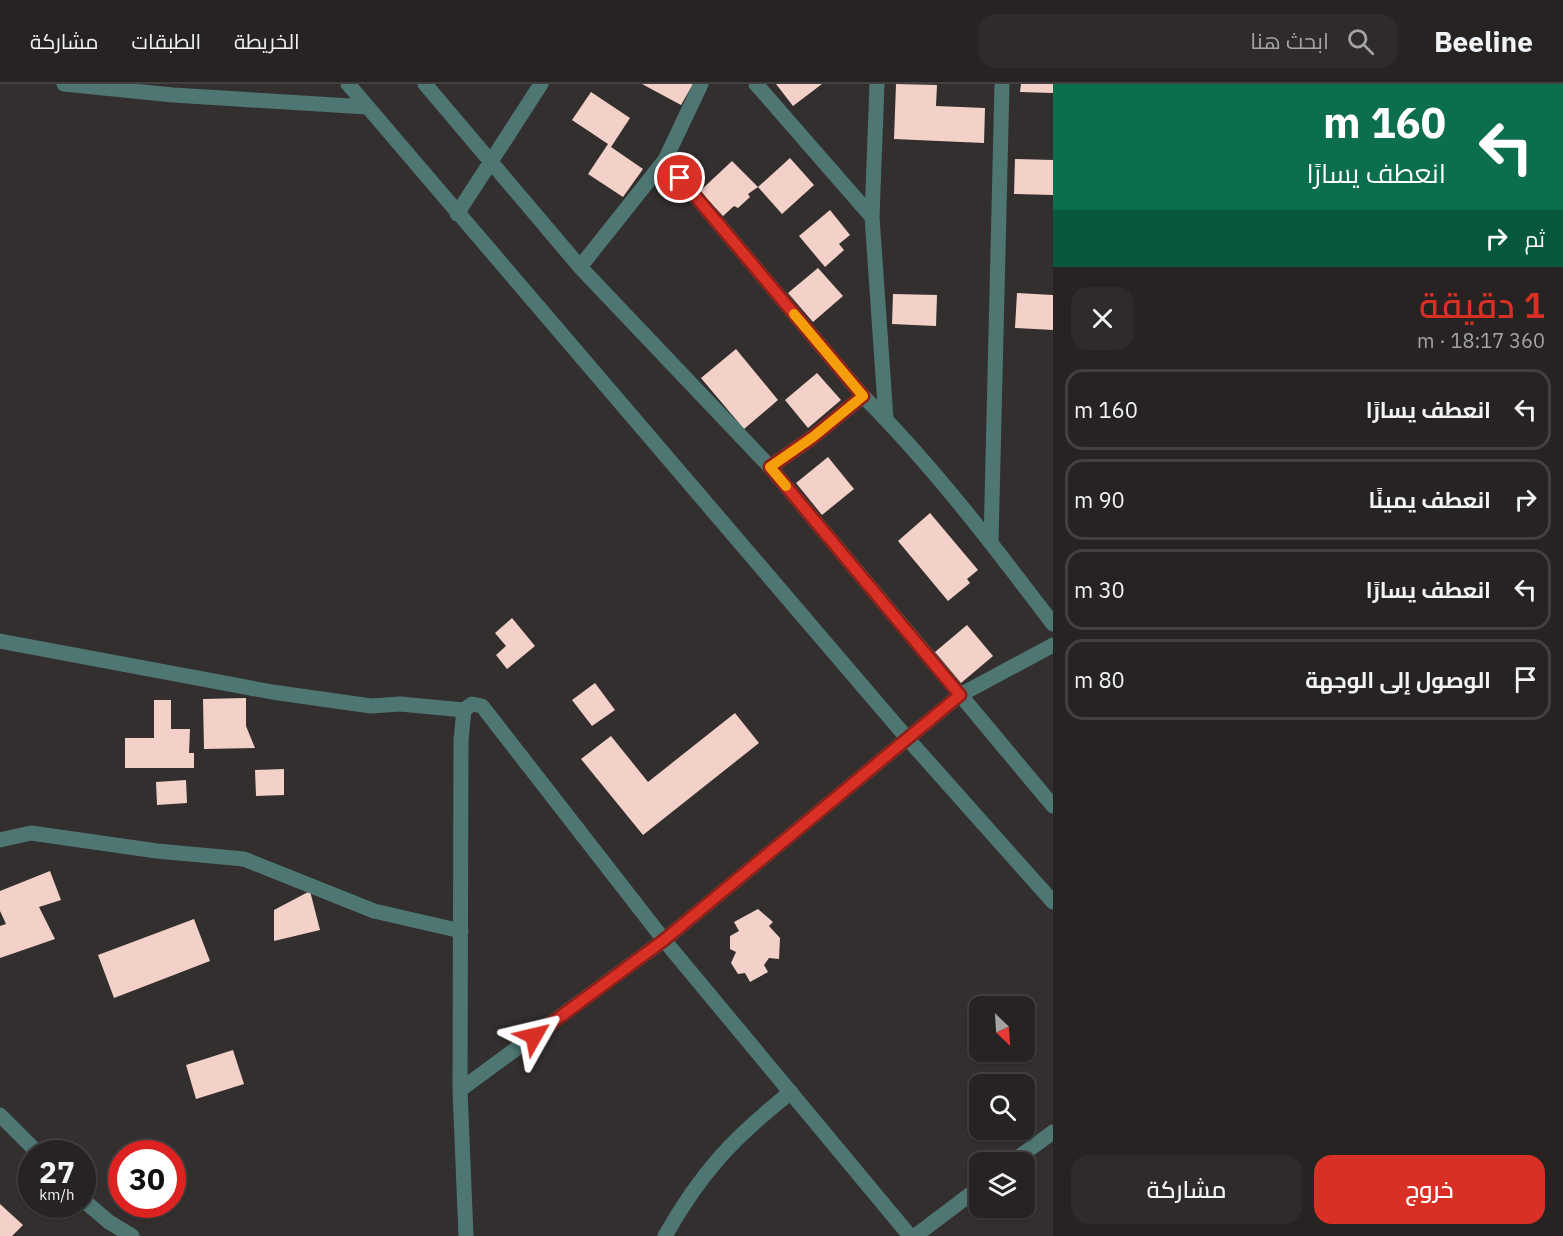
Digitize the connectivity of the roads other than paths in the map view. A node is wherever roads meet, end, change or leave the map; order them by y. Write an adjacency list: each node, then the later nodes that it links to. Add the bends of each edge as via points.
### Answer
1 (64, 84): 9 (street)
2 (348, 84): 10 (street)
3 (424, 84): 12 (street)
4 (541, 84): 12 (street)
5 (701, 84): 11 (street)
6 (756, 84): 14 (street)
7 (877, 84): 14 (street)
8 (1002, 84): 19 (street)
9 (168, 90): 10 (street)
10 (368, 107): 13 (street)
11 (665, 160): 15 (street); 16 (street)
12 (491, 164): 13 (street); 15 (street)
13 (457, 214): 25 (street)
14 (872, 217): 17 (street)
15 (580, 267): 18 (street)
16 (863, 396): 17 (street); 18 (street)
17 (886, 419): 19 (street)
18 (770, 467): 23 (street)
19 (992, 543): 20 (street)
20 (1053, 624)
21 (0, 641): 24 (street, via 338,702)
22 (1053, 645): 23 (street)
23 (960, 695): 25 (street); 26 (street)
24 (464, 710): 29 (street); 30 (street, via 472,704 482,706)
25 (907, 738): 28 (street); 30 (street)
26 (1053, 806)
27 (0, 840): 29 (street, via 32,833 244,859 374,911)
28 (1053, 902)
29 (460, 931): 31 (street)
30 (664, 940): 31 (street); 32 (street)
31 (460, 1090): 40 (street)
32 (791, 1092): 41 (street, via 723,1150 684,1201); 42 (street)
33 (0, 1115): 35 (street)
34 (1053, 1132): 36 (street)
35 (25, 1140)
36 (1026, 1152)
37 (969, 1195): 43 (street)
38 (96, 1211): 39 (street)
39 (132, 1236)
40 (466, 1236)
41 (665, 1236)
42 (910, 1236)
43 (915, 1236)

